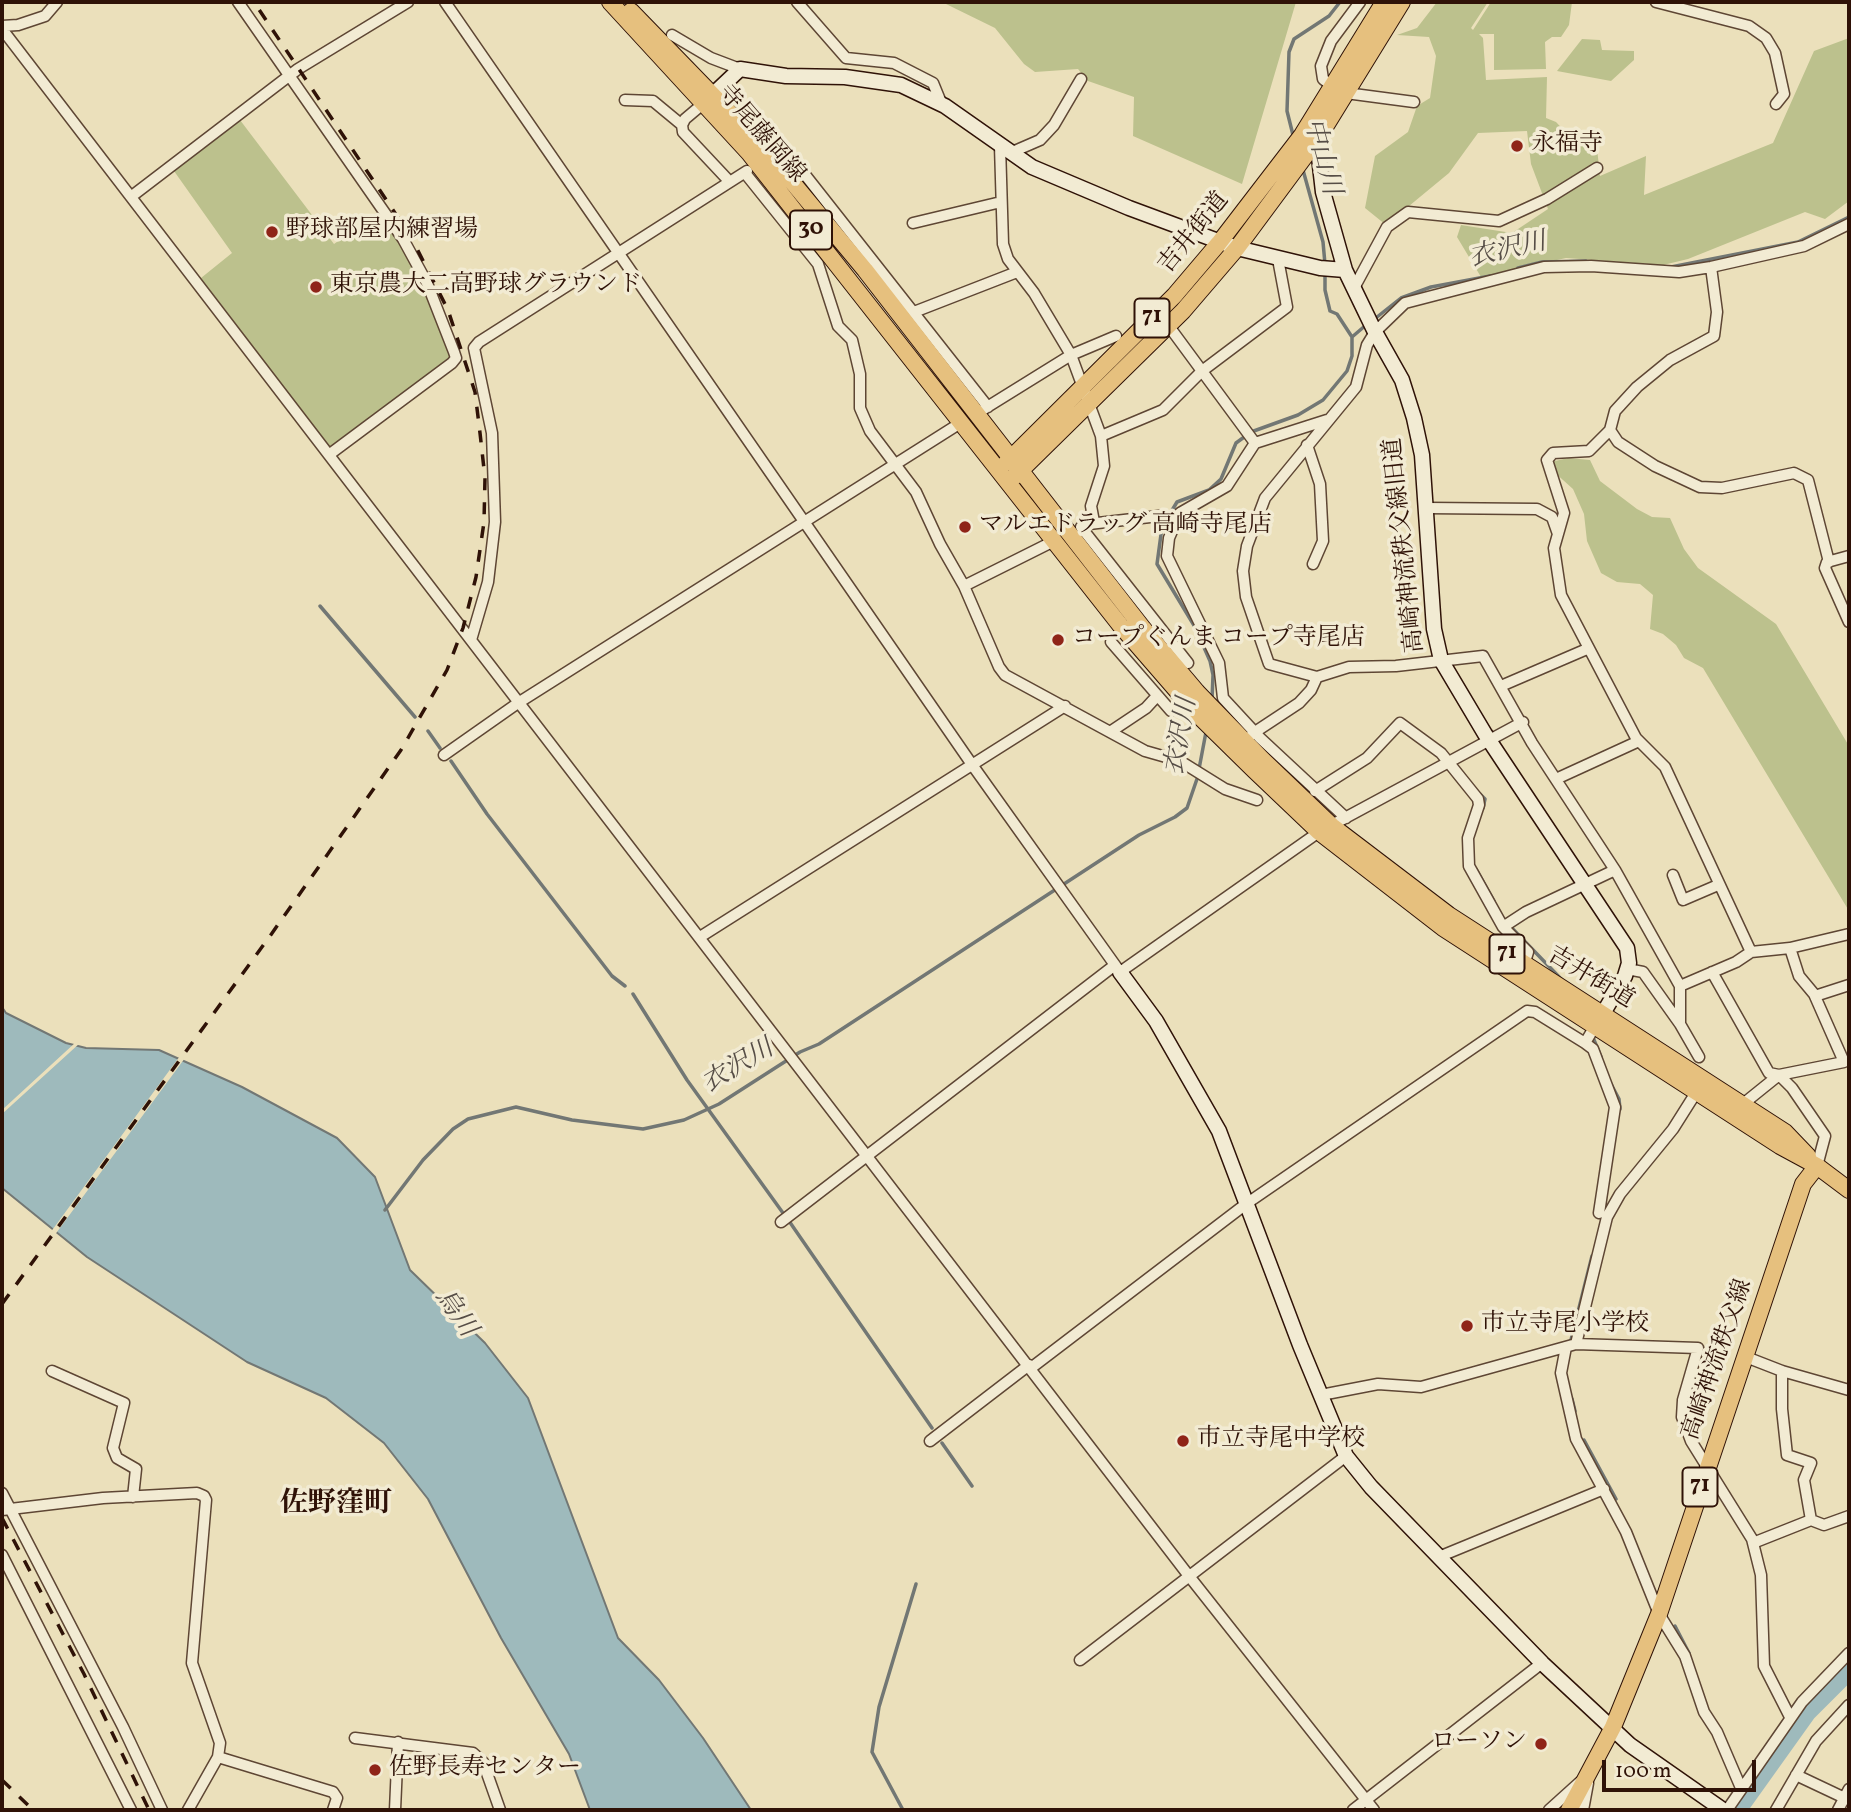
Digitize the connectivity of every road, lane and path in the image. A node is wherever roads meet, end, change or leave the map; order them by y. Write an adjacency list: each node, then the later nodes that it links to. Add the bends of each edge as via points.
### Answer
1 (238, 2): 15 (street)
2 (408, 2): 15 (street)
3 (445, 2): 35 (street)
4 (610, 2): 18 (main road, 寺尾藤岡線 / 30)
5 (620, 2): 18 (main road, 寺尾藤岡線 / 30)
6 (797, 2): 22 (street, via 846,58 894,63 933,83)
7 (1360, 2): 17 (street, via 1331,41 1321,66 1323,79)
8 (1384, 2): 17 (main road, 71)
9 (1402, 2): 17 (main road, 71)
10 (1657, 2): 21 (street, via 1749,26 1766,38 1775,53 1784,94)
11 (50, 5): 12 (street, via 46,16)
12 (2, 27): 29 (street)
13 (672, 35): 14 (street)
14 (740, 69): 18 (street); 22 (street, via 880,80 919,91)
15 (290, 77): 29 (street); 54 (street, via 403,239 445,324 456,358)
16 (1082, 79): 26 (street, via 1040,140)
17 (1339, 90): 20 (street); 24 (main road, 71)
18 (709, 98): 23 (street); 48 (main road, 寺尾藤岡線 / 30, via 764,148)
19 (625, 100): 23 (street, via 653,101)
20 (1415, 102)
21 (1776, 104)
22 (942, 105): 26 (street)
23 (682, 125): 28 (street, via 683,132)
24 (1309, 143): 33 (main road, 吉井街道 / 71, via 1289,153); 34 (main road, 吉井街道 / 71, via 1294,173); 38 (street, 高崎神流秩父線旧道, via 1323,192)
25 (781, 150): 41 (street, via 784,148)
26 (1005, 150): 30 (street); 33 (street, via 1051,176)
27 (1597, 168): 40 (street, via 1499,221 1408,212 1387,227)
28 (729, 181): 35 (street); 56 (street, via 746,172 818,264 838,326 852,341 860,374 860,408)
29 (132, 196): 54 (street)
30 (1000, 202): 31 (street); 39 (street, via 1003,244)
31 (913, 223)
32 (1849, 224): 37 (street, via 1804,246)
33 (1219, 243): 34 (street); 47 (main road, 吉井街道 / 71)
34 (1237, 248): 36 (street); 42 (main road, 吉井街道 / 71)
35 (618, 253): 60 (street); 71 (street, via 474,348 492,433 495,522 488,582)
36 (1278, 259): 38 (street); 46 (street, via 1287,307)
37 (1711, 267): 43 (street, via 1679,272 1544,267 1405,303); 50 (street, via 1717,312 1714,335 1670,360 1637,387 1615,411)
38 (1332, 270): 40 (street, 高崎神流秩父線旧道)
39 (1017, 272): 41 (street); 45 (street)
40 (1354, 288): 43 (street, 高崎神流秩父線旧道)
41 (914, 312): 48 (street)
42 (1168, 325): 46 (street); 47 (main road, 吉井街道 / 71)
43 (1375, 332): 49 (street, via 1356,387); 59 (street, 高崎神流秩父線旧道, via 1402,380 1414,418)
44 (1116, 336): 45 (street)
45 (1071, 355): 47 (street); 48 (street)
46 (1202, 371): 51 (street, via 1163,410); 52 (street)
47 (1086, 394): 51 (street); 55 (main road, 吉井街道 / 71)
48 (975, 414): 55 (main road, 寺尾藤岡線 / 30); 56 (street); 57 (main road, 寺尾藤岡線 / 30)
49 (1327, 420): 52 (street); 53 (street)
50 (1610, 430): 64 (street, via 1589,450 1553,453 1547,460 1564,513); 67 (street, via 1618,442 1655,466 1700,487 1722,488 1794,473 1808,480)
51 (1101, 436): 61 (street, via 1104,466 1091,506)
52 (1255, 443): 62 (street, via 1227,486 1187,506)
53 (1307, 445): 68 (street, via 1321,496 1323,541); 76 (street, via 1265,498 1243,571 1265,659)
54 (330, 454): 71 (street)
55 (1017, 463): 57 (main road, 吉井街道 / 71); 58 (main road, 吉井街道 / 71); 63 (main road, 71)
56 (894, 466): 60 (street); 69 (street, via 916,492)
57 (999, 469): 58 (main road, 71)
58 (1009, 482): 65 (main road, 71)
59 (1427, 508): 64 (street, via 1537,509 1548,513); 74 (street, 高崎神流秩父線旧道, via 1434,629)
60 (806, 520): 79 (street); 89 (street)
61 (1094, 522): 62 (street, via 1159,516); 63 (street)
62 (1174, 523): 84 (street, via 1167,556 1173,573 1219,663 1223,698)
63 (1075, 530): 75 (street); 93 (main road, 吉井街道 / 71, via 1142,627 1197,692)
64 (1558, 534): 73 (street, via 1554,557 1561,595)
65 (1054, 541): 69 (street); 93 (main road, 吉井街道 / 71, via 1135,643 1217,735)
66 (1849, 556): 67 (street)
67 (1829, 562): 70 (street, via 1825,568)
68 (1313, 564)
69 (964, 586): 80 (street, via 1005,675)
70 (1848, 616)
71 (471, 639): 79 (street)
72 (1111, 642): 78 (street)
73 (1587, 649): 77 (street); 85 (street)
74 (1441, 660): 76 (street, via 1349,667); 77 (street, via 1483,656); 86 (street, 高崎神流秩父線旧道)
75 (1188, 663)
76 (1317, 677): 84 (street, via 1299,703)
77 (1501, 686): 82 (street)
78 (1157, 696): 81 (street); 83 (street)
79 (518, 703): 87 (street); 100 (street)
80 (1065, 706): 83 (street); 89 (street)
81 (1171, 710)
82 (1522, 722): 86 (street); 90 (street)
83 (1110, 732): 92 (street)
84 (1253, 733): 91 (street)
85 (1639, 741): 90 (street); 96 (street, via 1665,767)
86 (1490, 742): 88 (street); 97 (street, 高崎神流秩父線旧道)
87 (444, 755)
88 (1450, 764): 91 (street, via 1400,723 1367,758); 93 (street); 98 (street, via 1478,799 1466,856)
89 (973, 765): 100 (street); 105 (street)
90 (1556, 779): 94 (street)
91 (1315, 791): 93 (street)
92 (1257, 800)
93 (1332, 825): 103 (main road, 吉井街道 / 71, via 1438,908); 105 (street); 110 (main road, 吉井街道 / 71, via 1443,928)
94 (1615, 870): 97 (street); 108 (street)
95 (1673, 874): 96 (street, via 1683,900)
96 (1718, 885): 102 (street)
97 (1586, 886): 98 (street); 104 (street, 高崎神流秩父線旧道, via 1627,948)
98 (1503, 927): 103 (street, via 1528,952)
99 (1849, 934): 101 (street)
100 (700, 937): 117 (street)
101 (1790, 948): 102 (street); 109 (street, via 1799,976)
102 (1751, 953): 106 (street)
103 (1524, 965): 110 (main road, 吉井街道 / 71)
104 (1627, 968): 110 (street); 111 (street, via 1643,972)
105 (1117, 969): 117 (street); 120 (street, via 1193,1081 1219,1130)
106 (1712, 972): 108 (street); 114 (street, via 1769,1073)
107 (1849, 985): 109 (street)
108 (1680, 986): 111 (street)
109 (1815, 996): 114 (street, via 1844,1062)
110 (1599, 1019): 112 (street); 115 (main road, 吉井街道 / 71); 116 (main road, 吉井街道 / 71)
111 (1680, 1024): 113 (street)
112 (1585, 1043): 120 (street, via 1527,1011); 121 (street, via 1593,1049 1615,1107)
113 (1699, 1056)
114 (1779, 1075): 116 (street); 118 (street, via 1825,1136)
115 (1697, 1091): 118 (main road, 吉井街道 / 71); 123 (street, via 1608,1217)
116 (1743, 1104): 118 (main road, 吉井街道 / 71, via 1785,1132)
117 (867, 1156): 122 (street); 125 (street)
118 (1817, 1166): 119 (main road, 吉井街道 / 71); 124 (main road, 高崎神流秩父線 / 71, via 1803,1184)
119 (1849, 1190)
120 (1246, 1204): 125 (street); 129 (street)
121 (1599, 1213)
122 (781, 1222)
123 (1571, 1346): 129 (street, via 1421,1387 1378,1384); 132 (street, via 1698,1348 1682,1417); 133 (street, via 1561,1373 1576,1439)
124 (1746, 1357): 127 (street); 132 (main road, 高崎神流秩父線 / 71)
125 (1030, 1366): 130 (street); 142 (street)
126 (52, 1371): 135 (street, via 124,1403 113,1448 117,1458 136,1469)
127 (1782, 1371): 128 (street); 138 (street, via 1787,1455 1811,1463 1804,1480)
128 (1849, 1390)
129 (1321, 1395): 131 (street)
130 (930, 1441)
131 (1346, 1455): 141 (street, via 1371,1487); 142 (street)
132 (1706, 1467): 139 (street); 143 (main road, 高崎神流秩父線 / 71)
133 (1604, 1489): 141 (street); 143 (street)
134 (2, 1493): 136 (street)
135 (133, 1497): 136 (street); 152 (street, via 197,1493 206,1500 191,1663 220,1743)
136 (6, 1509): 160 (street)
137 (1849, 1516): 138 (street, via 1824,1525)
138 (1811, 1520): 139 (street)
139 (1753, 1543): 148 (street, via 1761,1575 1764,1666)
140 (2, 1555): 159 (street)
141 (1441, 1556): 146 (street)
142 (1189, 1576): 145 (street); 157 (street)
143 (1659, 1614): 149 (main road, 高崎神流秩父線 / 71); 155 (street, via 1685,1656 1704,1712)
144 (1849, 1653): 148 (street)
145 (1080, 1660)
146 (1542, 1663): 149 (street); 157 (street)
147 (1849, 1705): 154 (street, via 1816,1741)
148 (1790, 1717): 155 (street)
149 (1613, 1727): 153 (main road, 高崎神流秩父線 / 71); 168 (street, via 1630,1745)
150 (355, 1738): 151 (street)
151 (398, 1742): 163 (street); 164 (street, via 473,1753 483,1762)
152 (218, 1757): 161 (street); 162 (street, via 333,1792 337,1798)
153 (1590, 1774): 158 (main road, 高崎神流秩父線 / 71); 167 (street)
154 (1796, 1775): 156 (street); 169 (street)
155 (1741, 1788): 168 (street)
156 (1847, 1796): 170 (street)
157 (1366, 1801): 165 (street); 166 (street)
158 (1572, 1809)
159 (131, 1810)
160 (162, 1810)
161 (188, 1810)
162 (333, 1810)
163 (394, 1810)
164 (500, 1810)
165 (1353, 1810)
166 (1374, 1810)
167 (1549, 1810)
168 (1725, 1810)
169 (1776, 1810)
170 (1838, 1810)

